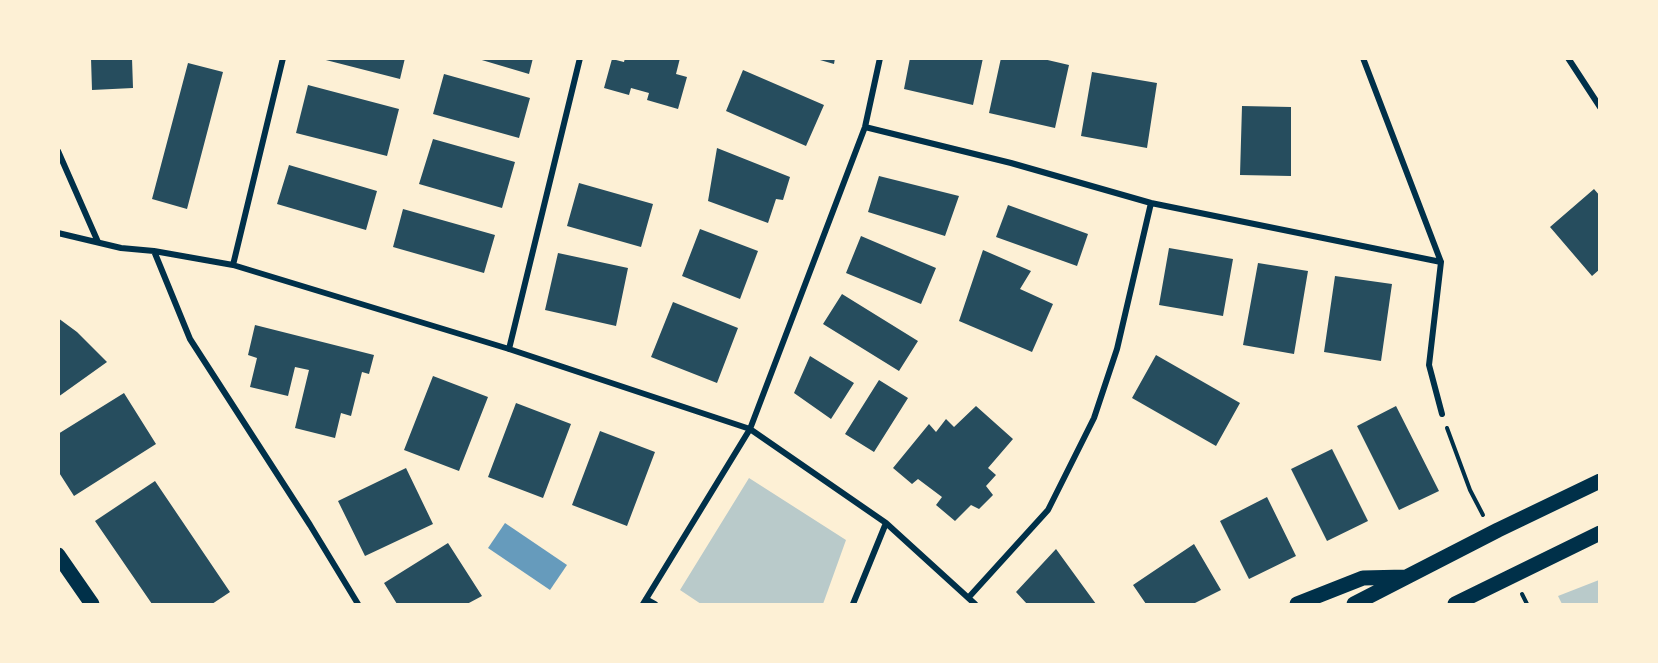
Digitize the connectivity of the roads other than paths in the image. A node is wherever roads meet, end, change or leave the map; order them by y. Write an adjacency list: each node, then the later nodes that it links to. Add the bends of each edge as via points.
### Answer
1 (283, 58): 14 (street)
2 (580, 58): 15 (street)
3 (880, 58): 7 (street)
4 (1363, 58): 13 (street)
5 (1568, 58): 6 (street)
6 (1599, 107)
7 (865, 127): 9 (street); 17 (street)
8 (58, 151): 11 (street)
9 (1151, 203): 13 (street); 23 (street, via 1117,349 1094,418 1048,510)
10 (58, 233): 11 (street)
11 (98, 242): 12 (street)
12 (154, 251): 14 (street); 26 (street, via 190,339)
13 (1442, 261): 16 (street, via 1428,365)
14 (233, 266): 15 (street)
15 (509, 349): 17 (street)
16 (1442, 414)
17 (750, 429): 19 (street); 24 (street)
18 (1599, 481): 22 (main road)
19 (885, 523): 23 (street); 28 (street)
20 (1599, 533): 32 (main road)
21 (58, 555): 25 (main road)
22 (1408, 577): 30 (main road, via 1363,578); 31 (main road)
23 (969, 597): 29 (street)
24 (644, 602): 27 (street)
25 (92, 604)
26 (358, 604)
27 (655, 604)
28 (853, 604)
29 (975, 604)
30 (1297, 604)
31 (1354, 604)
32 (1455, 604)

